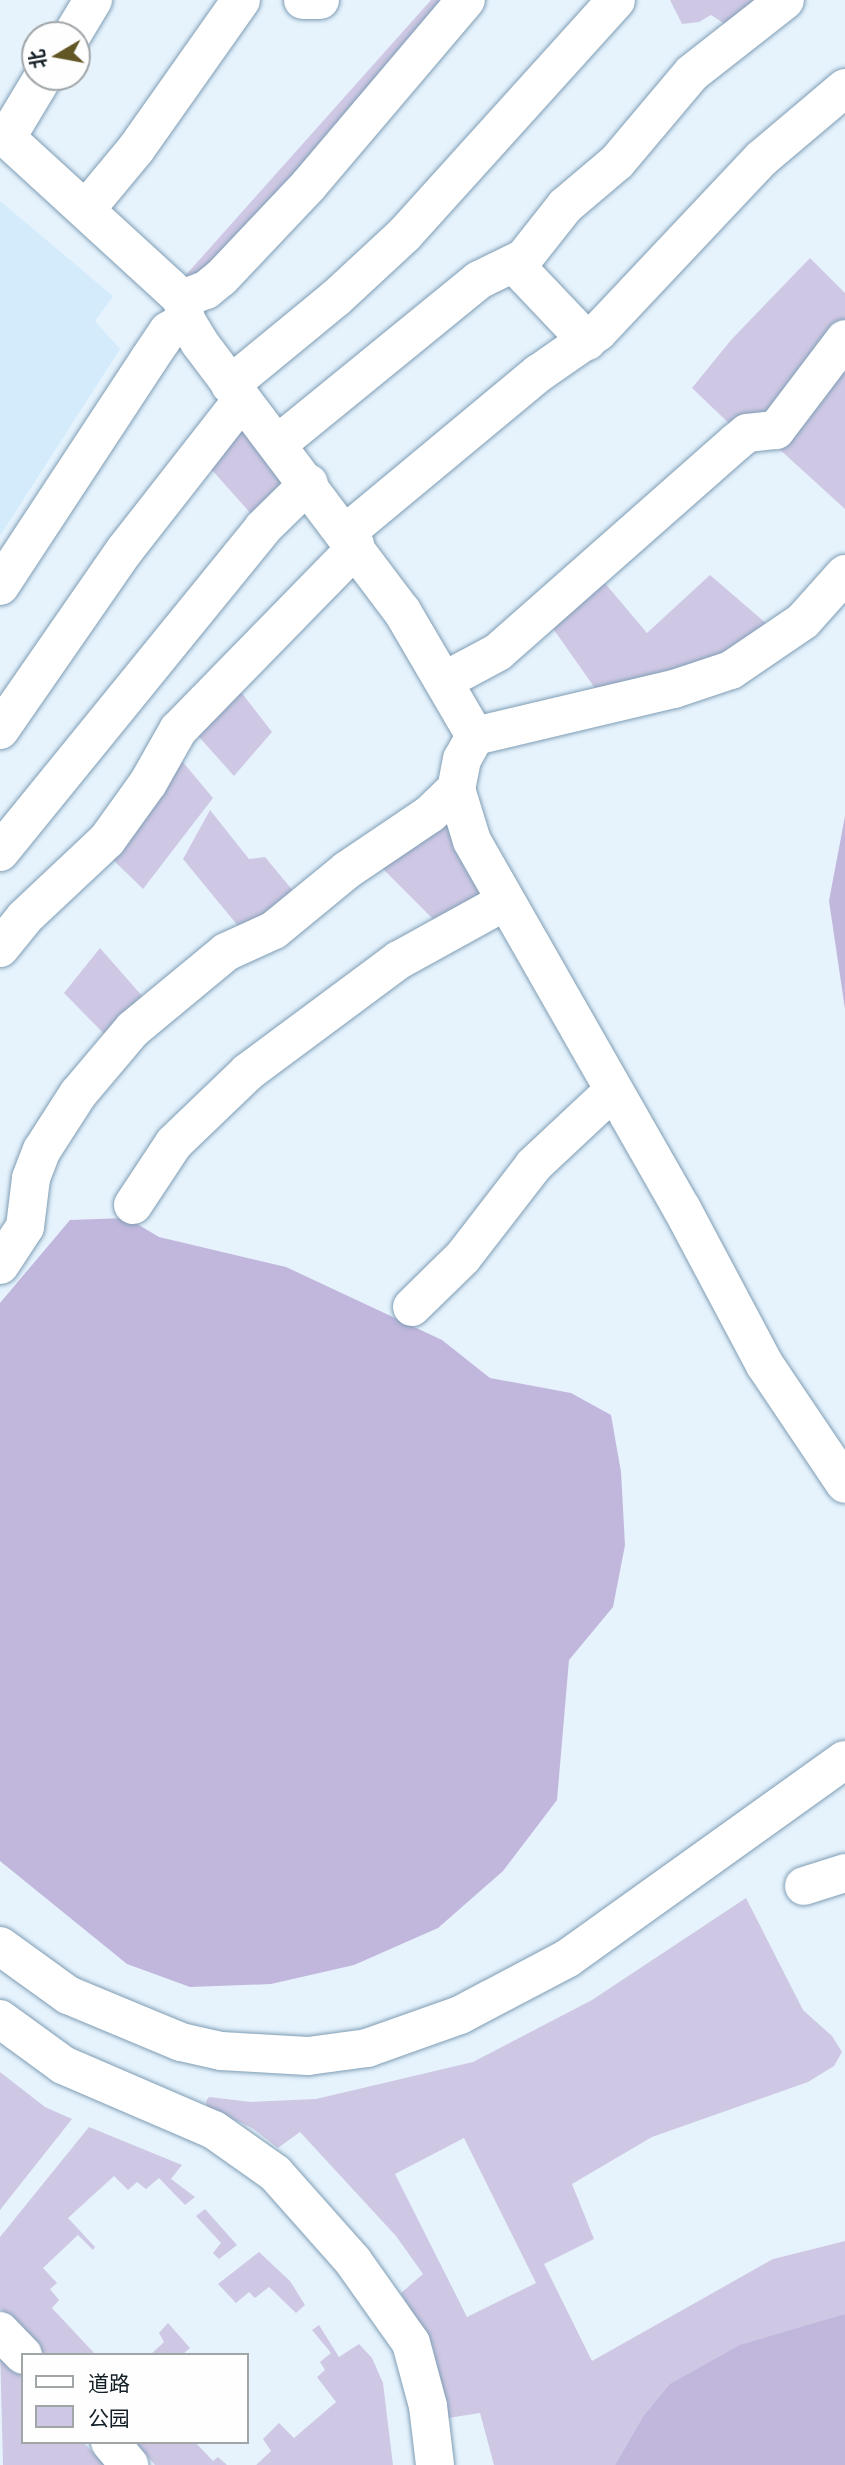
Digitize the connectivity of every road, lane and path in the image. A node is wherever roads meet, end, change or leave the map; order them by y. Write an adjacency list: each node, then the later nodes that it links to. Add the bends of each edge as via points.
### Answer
1 (93, 0): 8 (street)
2 (240, 0): 12 (street, via 136,149)
3 (303, 0): 4 (street)
4 (320, 0)
5 (466, 0): 14 (street, via 301,193)
6 (616, 0): 17 (street, via 404,235)
7 (785, 0): 13 (street, via 692,74 617,162 565,206)
8 (80, 21)
9 (845, 88): 16 (street, via 761,159)
10 (34, 91): 11 (street)
11 (4, 135): 12 (street)
12 (87, 208): 14 (street)
13 (515, 265): 16 (street); 18 (street, via 479,280)
14 (184, 309): 17 (street); 22 (street)
15 (845, 339): 23 (street, via 776,430 747,433 498,652)
16 (587, 341): 20 (street, via 539,373)
17 (236, 392): 18 (street); 24 (street)
18 (279, 443): 19 (street)
19 (309, 483): 20 (street); 27 (street, via 263,528)
20 (351, 538): 23 (street); 29 (street, via 350,554 178,730 148,783 107,840 24,918)
21 (845, 574): 25 (street, via 803,621 731,670 674,689)
22 (0, 586)
23 (444, 681): 25 (street)
24 (0, 730)
25 (475, 736): 26 (street, via 462,759)
26 (456, 789): 28 (street, via 463,821); 32 (street, via 430,814 357,863 274,930 226,952 133,1029 78,1094 42,1150 24,1227)
27 (0, 852)
28 (504, 902): 30 (street, via 542,960); 31 (street, via 399,960 257,1064 191,1124 158,1164)
29 (0, 948)
30 (613, 1091): 33 (street, via 534,1165 463,1257); 34 (street, via 765,1365)
31 (133, 1205)
32 (0, 1265)
33 (412, 1307)
34 (845, 1483)
35 (845, 1760): 38 (street, via 558,1964 460,2015 357,2050 307,2056 221,2051 181,2042 68,1995)
36 (845, 1873): 37 (street)
37 (804, 1886)
38 (0, 1946)
39 (0, 2019): 44 (street, via 63,2065 214,2130 275,2173 353,2262 411,2343 428,2406)
40 (0, 2331): 41 (street)
41 (21, 2353)
42 (112, 2444): 43 (street)
43 (129, 2465)
44 (435, 2465)

